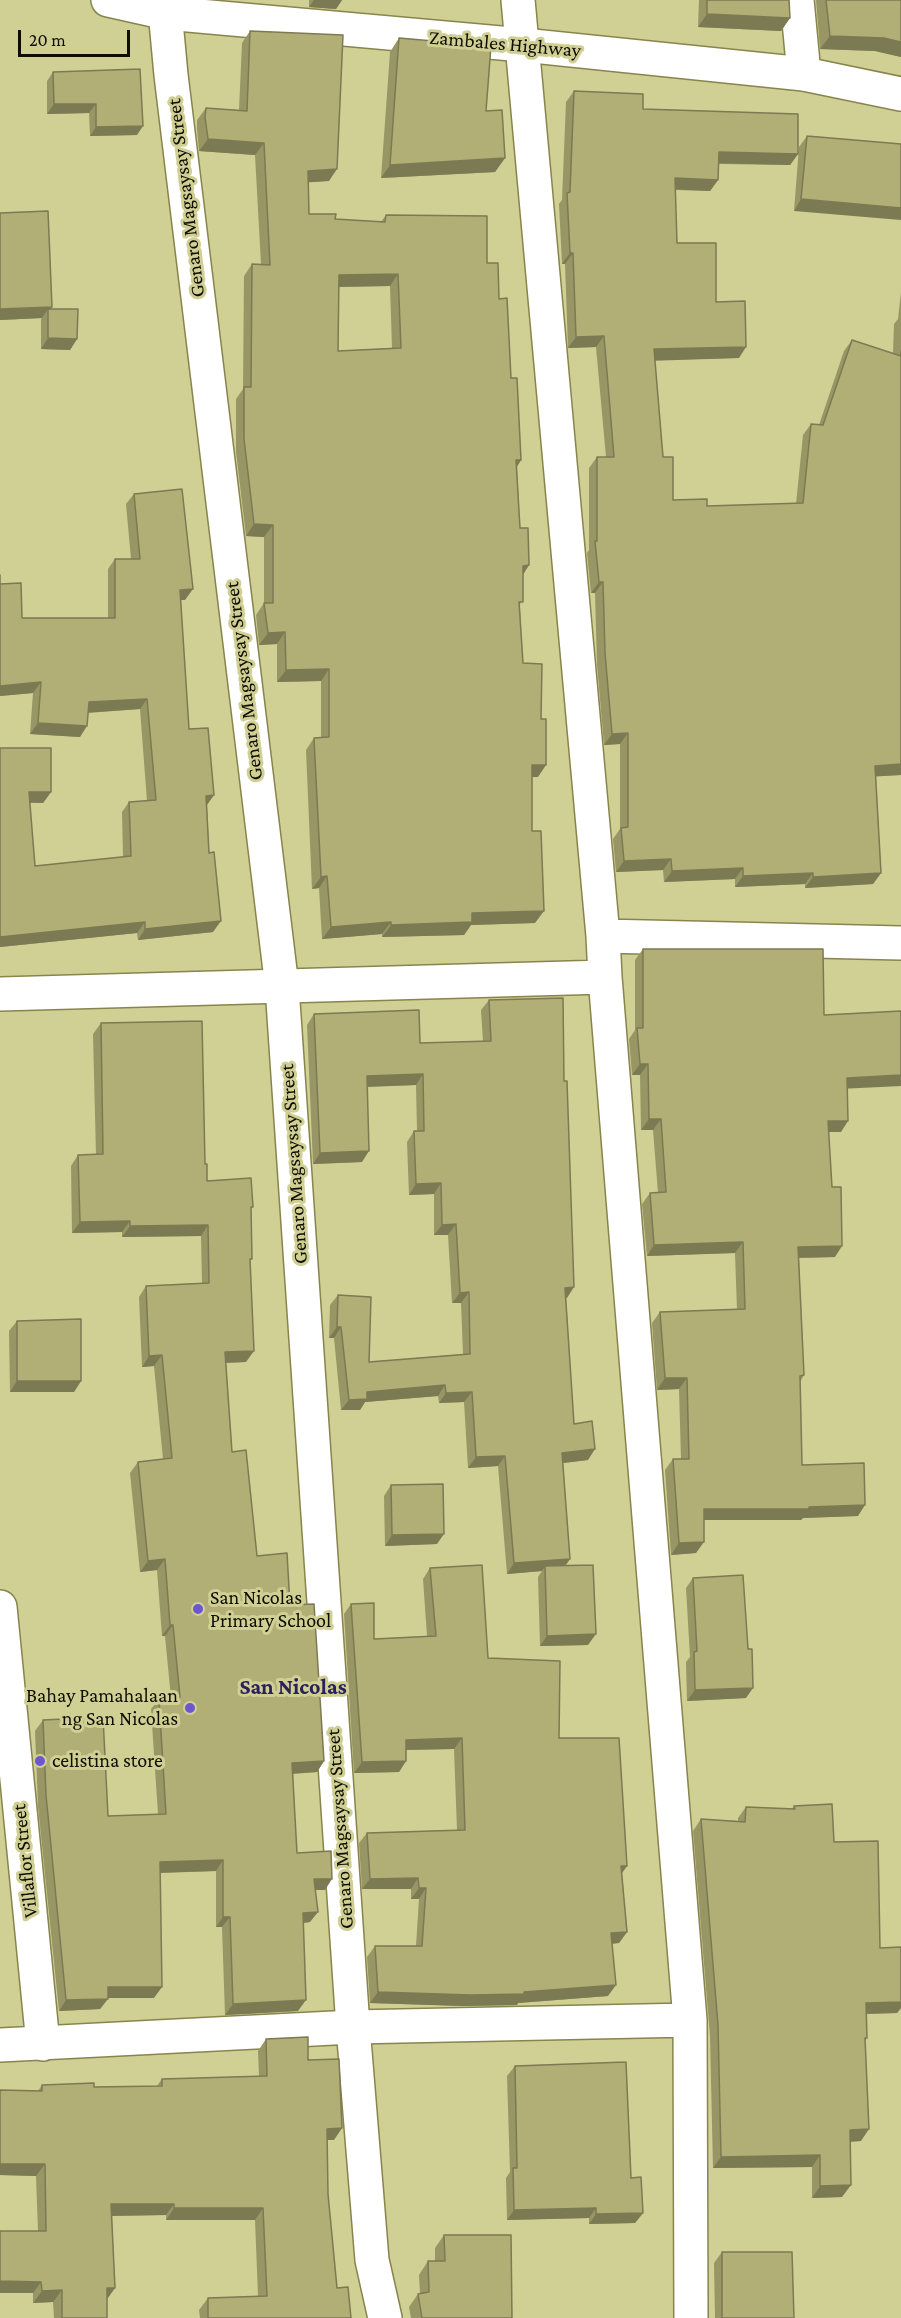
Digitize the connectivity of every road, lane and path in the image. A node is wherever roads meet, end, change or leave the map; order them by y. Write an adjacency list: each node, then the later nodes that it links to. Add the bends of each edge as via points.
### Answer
1 (108, 0): 4 (street, Zambales Highway)
2 (518, 0): 5 (street)
3 (797, 0): 6 (street)
4 (165, 7): 5 (street, Zambales Highway); 11 (street, Genaro Magsaysay Street)
5 (523, 45): 6 (street, Zambales Highway); 8 (street)
6 (804, 74): 7 (street, Zambales Highway)
7 (901, 94)
8 (603, 936): 9 (street); 10 (street)
9 (901, 943)
10 (605, 977): 11 (street); 14 (street)
11 (282, 987): 12 (street); 15 (street, Genaro Magsaysay Street)
12 (0, 994)
13 (0, 1607): 16 (street, Villaflor Street)
14 (690, 2020): 15 (street); 19 (street)
15 (353, 2027): 16 (street); 18 (street, Genaro Magsaysay Street, via 372,2260)
16 (42, 2044): 17 (street)
17 (0, 2045)
18 (385, 2318)
19 (691, 2318)

